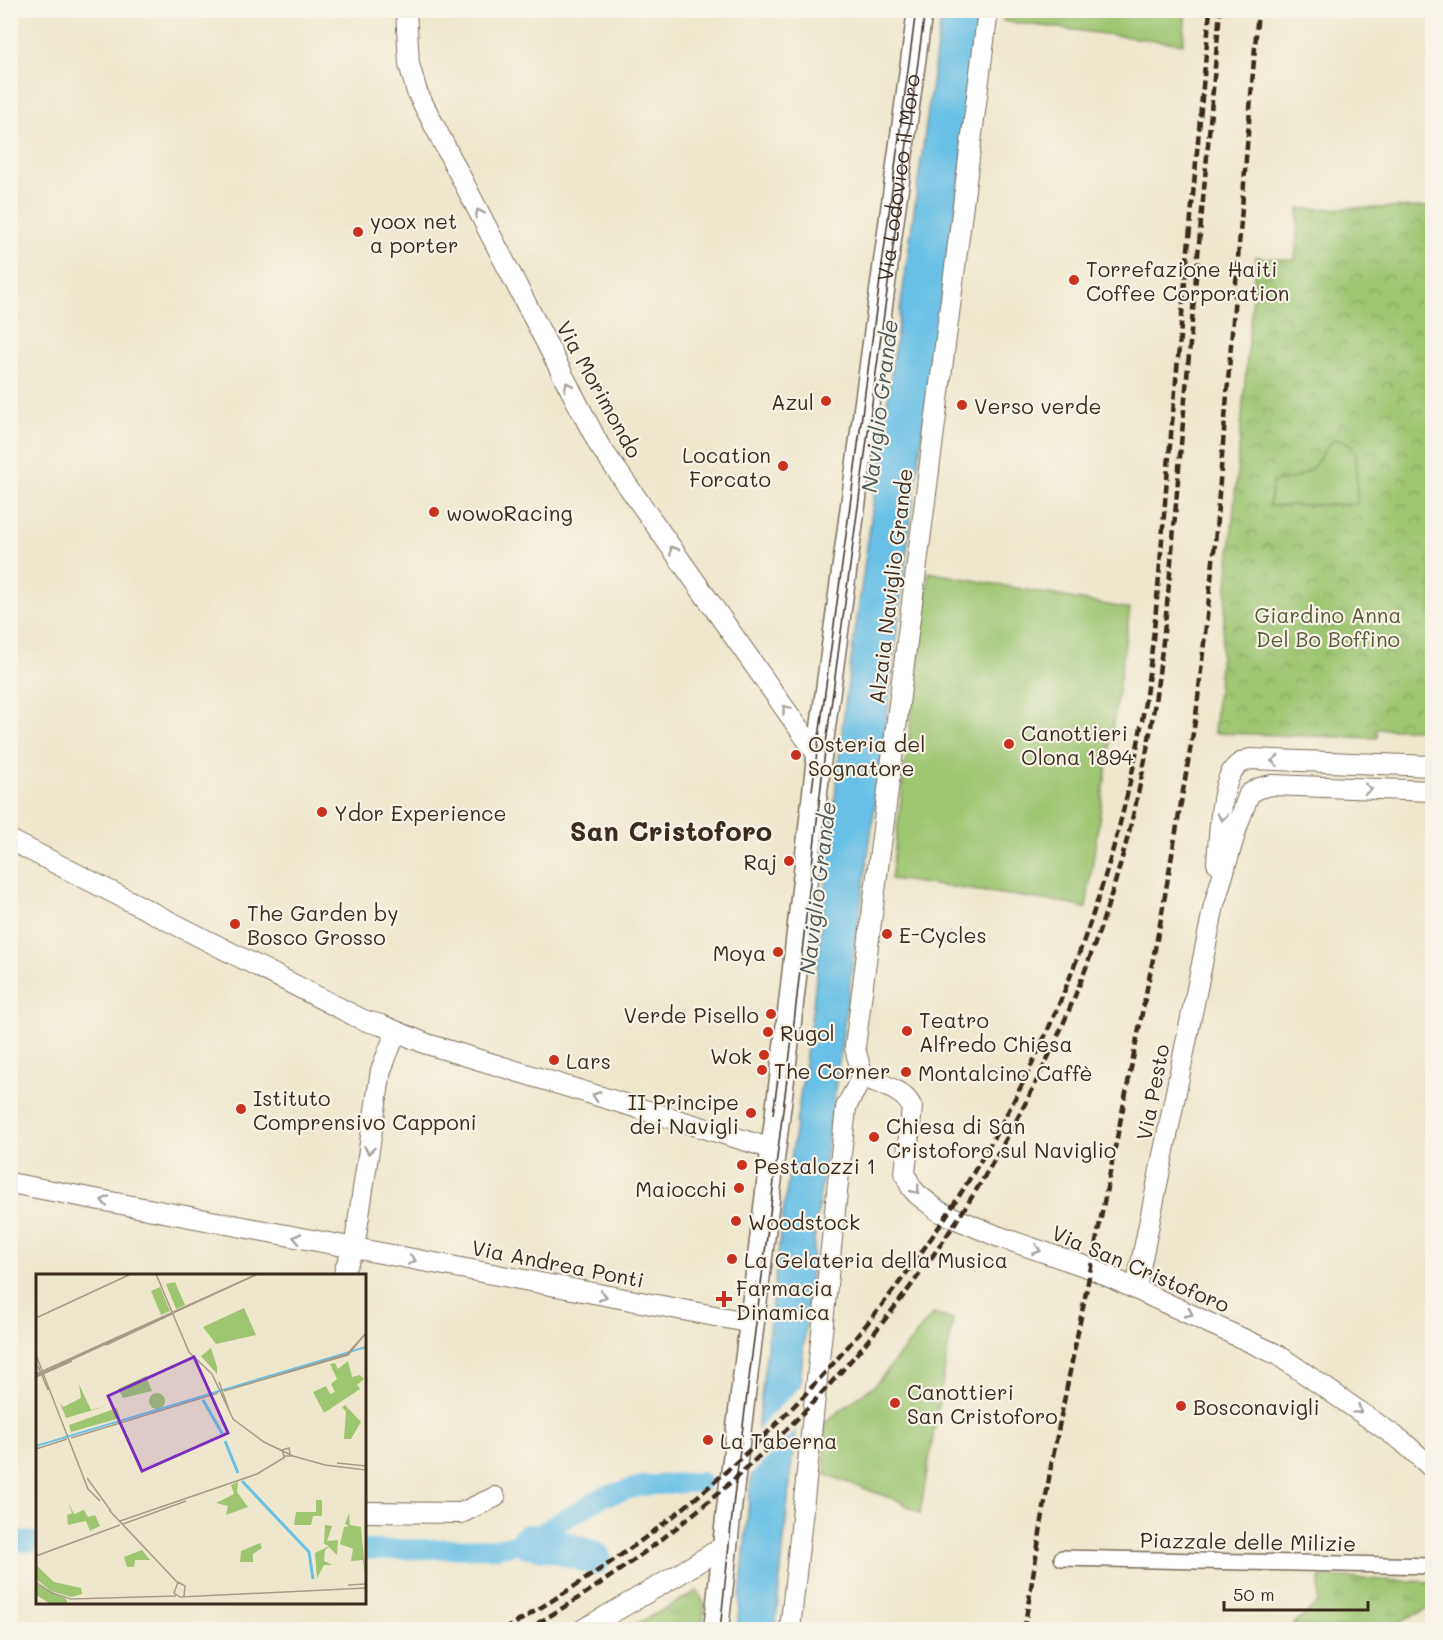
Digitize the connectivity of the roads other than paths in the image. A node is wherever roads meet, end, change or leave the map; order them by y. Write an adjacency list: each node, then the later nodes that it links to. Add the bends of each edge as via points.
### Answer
1 (406, 10): 4 (street, Via Morimondo, one-way to 1, via 599,445 417,92 409,64)
2 (920, 10): 4 (street, Via Lodovico il Moro)
3 (988, 10): 12 (street, Alzaia Naviglio Grande, via 855,1047)
4 (819, 757): 13 (street, Via Lodovico il Moro)
5 (1312, 762): 6 (street); 7 (street, via 1306,774); 10 (street, Via Pesto, one-way to 10, via 1250,759 1239,762 1230,774 1221,822)
6 (1432, 766)
7 (1310, 787): 8 (street, one-way to 8); 10 (street, Via Pesto, via 1272,785 1249,794)
8 (1432, 791)
9 (10, 840): 11 (street, via 363,1020)
10 (1214, 905): 17 (street, Via Pesto)
11 (396, 1032): 13 (street, one-way to 11); 15 (street, one-way to 15, via 381,1070)
12 (861, 1076): 17 (street, Via San Cristoforo, one-way to 17, via 898,1092 910,1103 905,1173 911,1187 932,1206 962,1223); 27 (street, via 846,1108)
13 (773, 1149): 18 (street, Via Lodovico il Moro)
14 (10, 1183): 15 (street, Via Andrea Ponti, one-way to 14)
15 (354, 1249): 16 (street); 18 (street, Via Andrea Ponti, one-way to 18)
16 (344, 1274)
17 (1136, 1288): 19 (street, Via San Cristoforo, one-way to 19, via 1278,1355 1402,1441)
18 (752, 1323): 22 (street, Via Lodovico il Moro)
19 (1432, 1468)
20 (495, 1497): 21 (street, via 461,1513)
21 (366, 1512)
22 (724, 1546): 25 (street); 26 (street, Via Lodovico il Moro)
23 (1062, 1558): 24 (street, Piazzale delle Milizie)
24 (1432, 1566)
25 (582, 1629)
26 (716, 1629)
27 (790, 1629)

